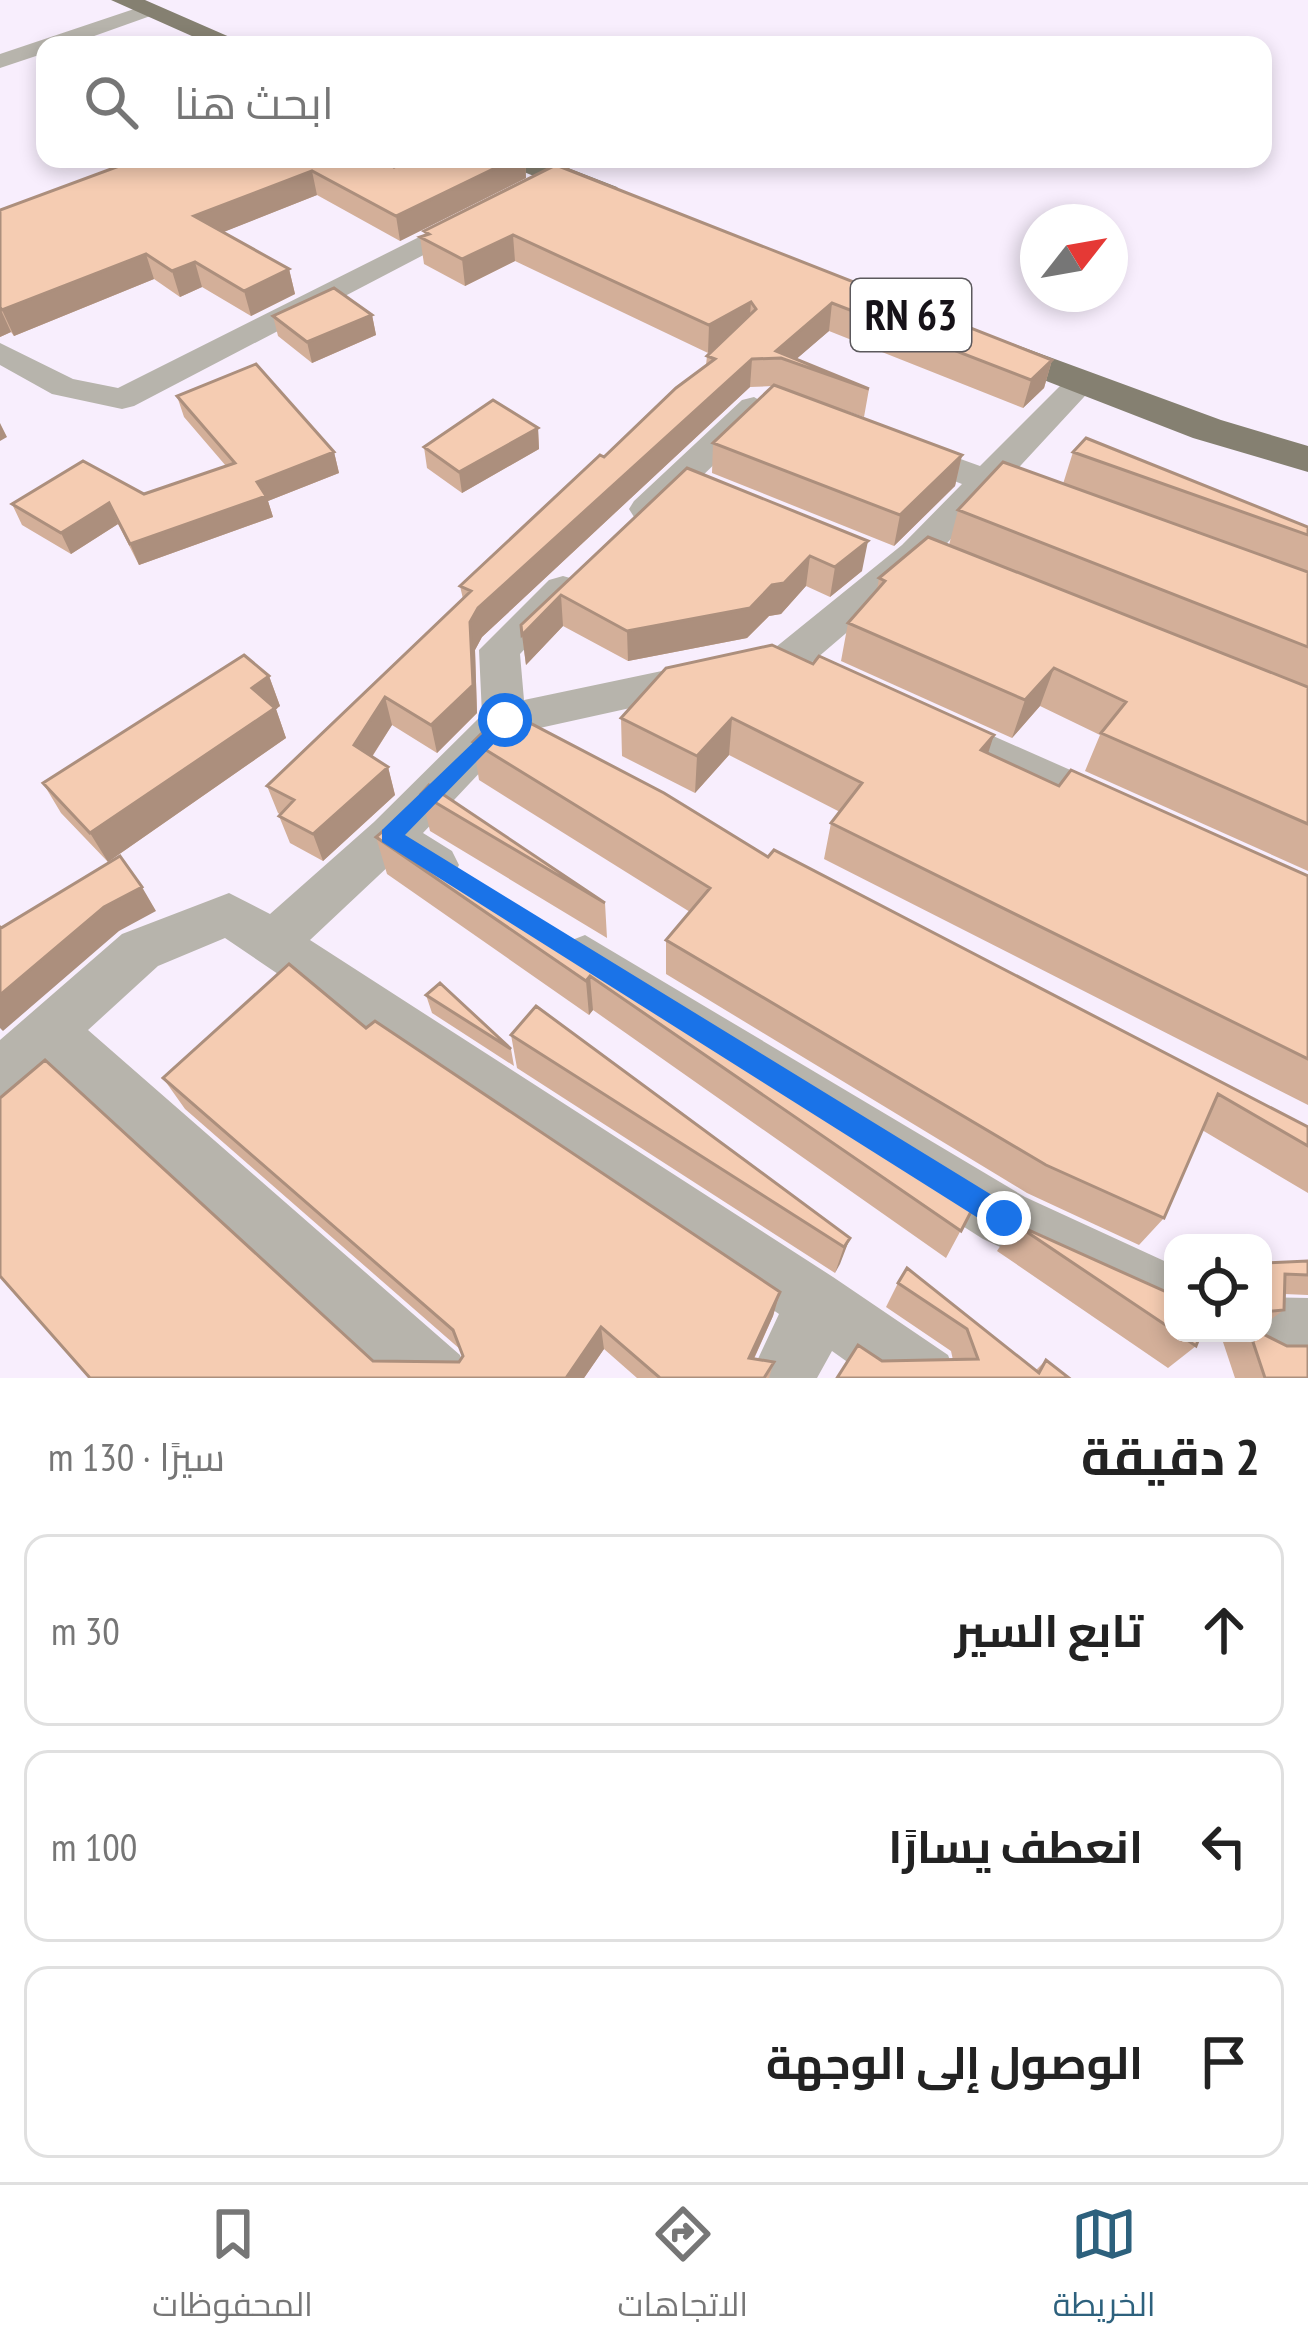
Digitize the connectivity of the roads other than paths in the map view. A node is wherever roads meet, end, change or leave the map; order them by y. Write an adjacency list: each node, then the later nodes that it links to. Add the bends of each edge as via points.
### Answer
1 (123, 0): 2 (main road)
2 (149, 10): 3 (street); 4 (main road)
3 (72, 36)
4 (213, 36)
5 (36, 49): 6 (street)
6 (0, 62)
7 (510, 187): 8 (main road, via 558,175); 10 (street, via 122,399 63,387)
8 (629, 203)
9 (958, 334): 11 (main road, RN 63)
10 (0, 352)
11 (1080, 384): 14 (main road, RN 63); 16 (street)
12 (808, 413): 15 (street, via 765,397)
13 (874, 439): 16 (street)
14 (1308, 459)
15 (680, 478): 17 (street); 25 (street, via 499,650)
16 (982, 480): 18 (street); 20 (street)
17 (724, 495)
18 (1069, 512)
19 (856, 549): 20 (street)
20 (908, 560): 21 (street); 22 (street)
21 (959, 572)
22 (788, 659): 23 (street); 25 (street)
23 (831, 679)
24 (896, 709): 27 (street)
25 (505, 720): 26 (street); 28 (street)
26 (568, 753)
27 (1156, 829)
28 (390, 836): 29 (street); 31 (street)
29 (469, 885)
30 (548, 935): 34 (street, via 1004,1218)
31 (272, 943): 32 (street, via 229,914 140,950); 35 (street)
32 (50, 1031): 33 (street); 38 (street)
33 (0, 1075)
34 (1164, 1292)
35 (811, 1299): 39 (street, via 808,1332); 40 (street)
36 (1272, 1328): 37 (street)
37 (1308, 1329)
38 (437, 1378)
39 (782, 1378)
40 (926, 1378)

